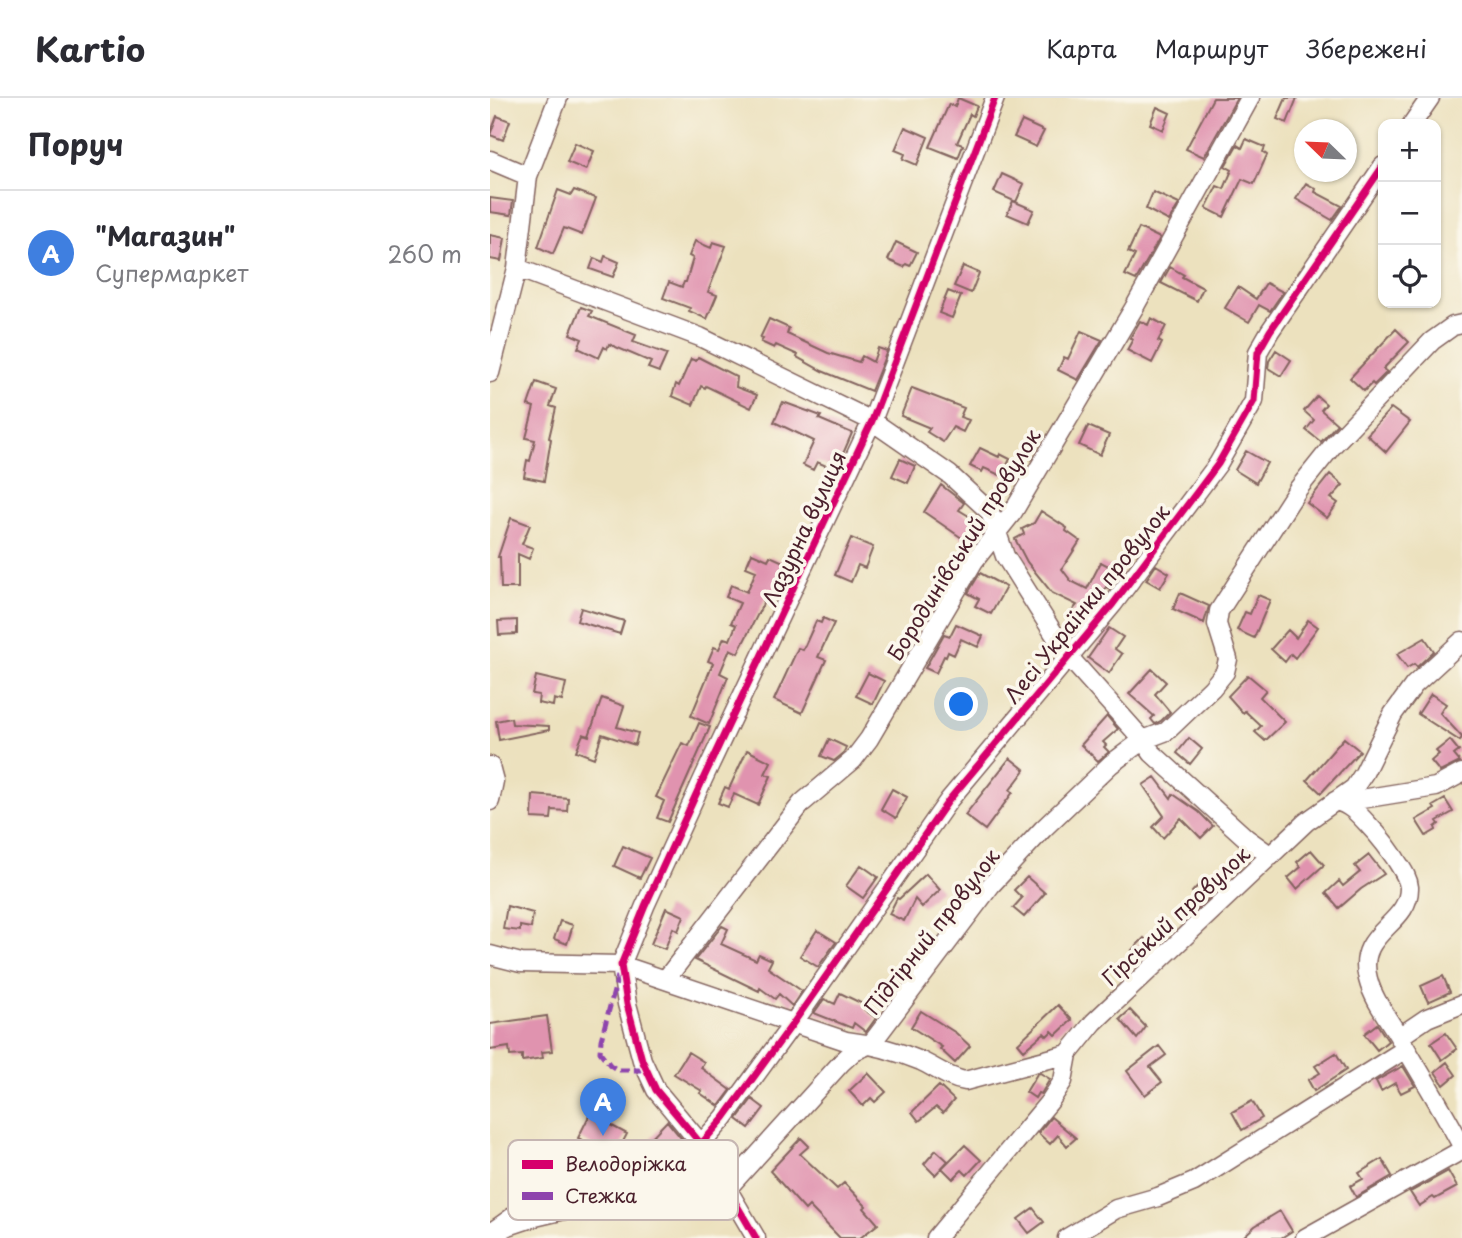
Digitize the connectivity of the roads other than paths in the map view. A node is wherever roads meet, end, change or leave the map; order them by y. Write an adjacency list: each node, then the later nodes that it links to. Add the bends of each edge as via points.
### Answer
1 (558, 98): 8 (street)
2 (995, 98): 12 (street, Лазурна вулиця)
3 (1250, 98): 13 (street, Бородинівський провулок, via 1134,308 1013,512)
4 (1430, 98): 5 (street)
5 (1415, 119)
6 (490, 160): 8 (street)
7 (1378, 173): 15 (street, Лесі Українки провулок, via 1258,352 1254,401 1218,464)
8 (528, 176): 9 (street)
9 (517, 268): 11 (street); 12 (street, via 701,337)
10 (1462, 324): 16 (street, Підгірний провулок, via 1432,341 1334,444 1298,489 1219,611 1217,624 1228,659 1225,672 1167,731)
11 (490, 373)
12 (872, 421): 13 (street, via 950,475 990,512); 23 (street, Лазурна вулиця)
13 (997, 530): 15 (street, via 1005,556); 24 (street, Бородинівський провулок, via 869,739 853,760 802,803)
14 (1462, 641): 20 (street, Гірський провулок, via 1414,685 1393,714 1364,773)
15 (1068, 656): 16 (street); 26 (street, Лесі Українки провулок, via 949,800)
16 (1143, 740): 21 (street, via 1202,800); 28 (street, Підгірний провулок, via 1111,764 991,885)
17 (490, 766): 19 (street, via 494,781)
18 (1462, 773): 20 (street, via 1436,787)
19 (490, 801)
20 (1339, 801): 21 (street, Гірський провулок, via 1306,822); 27 (street, via 1383,840 1409,886 1399,913 1370,945 1364,960 1368,981)
21 (1271, 856): 29 (street, Гірський провулок, via 1094,1022)
22 (490, 954): 23 (street, via 521,963)
23 (621, 965): 24 (street); 30 (street, via 627,1004 647,1070 656,1090)
24 (666, 979): 26 (street)
25 (1462, 1004): 27 (street, via 1427,1017)
26 (794, 1022): 28 (street, via 846,1041); 31 (street, Лесі Українки провулок)
27 (1402, 1043): 32 (street); 40 (street, via 1194,1182 1116,1209)
28 (871, 1044): 29 (street, via 965,1082); 33 (street, Підгірний провулок, via 842,1062)
29 (1068, 1054): 39 (street, Гірський провулок, via 1063,1081 1050,1101)
30 (698, 1140)
31 (705, 1140)
32 (1462, 1148): 41 (street)
33 (738, 1176)
34 (738, 1209): 38 (street)
35 (512, 1220): 37 (street)
36 (528, 1220): 37 (street)
37 (494, 1234)
38 (755, 1238)
39 (936, 1238)
40 (1067, 1238)
41 (1305, 1238)

